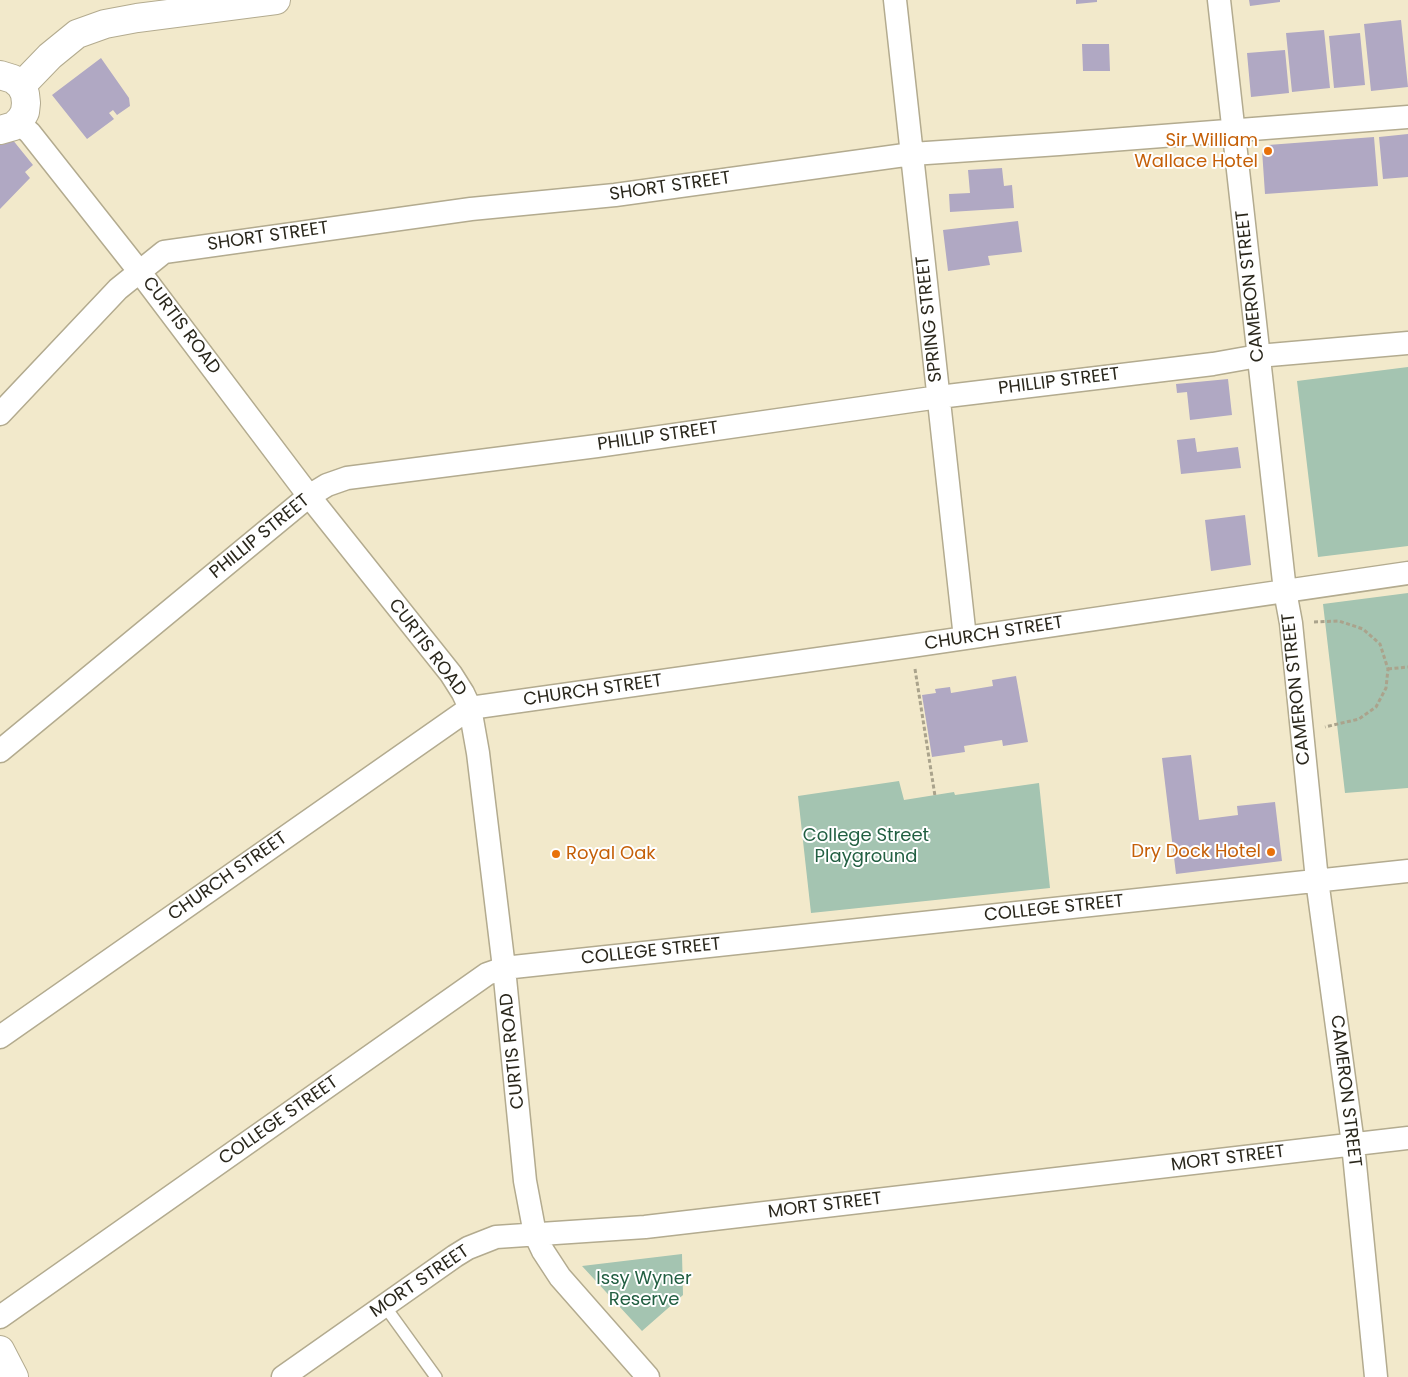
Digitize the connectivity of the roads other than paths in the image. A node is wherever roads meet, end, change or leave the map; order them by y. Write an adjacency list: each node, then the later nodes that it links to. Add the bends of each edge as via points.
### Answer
1 (276, 0): 4 (street, via 105,24 77,34 50,56)
2 (895, 0): 8 (street, SPRING STREET)
3 (1219, 0): 7 (street, CAMERON STREET)
4 (10, 80): 6 (street, via 25,94 26,103 25,112)
5 (1408, 117): 7 (street, SHORT STREET)
6 (9, 126): 9 (street, CURTIS ROAD, via 30,133)
7 (1233, 131): 8 (street, SHORT STREET); 11 (street, CAMERON STREET)
8 (912, 154): 9 (street, SHORT STREET, via 164,252); 12 (street, SPRING STREET)
9 (139, 270): 13 (street, SHORT STREET); 14 (street, CURTIS ROAD)
10 (1408, 343): 11 (street, PHILLIP STREET)
11 (1258, 356): 12 (street, PHILLIP STREET); 16 (street, CAMERON STREET)
12 (939, 397): 14 (street, PHILLIP STREET, via 348,478 327,484); 17 (street, SPRING STREET)
13 (0, 414)
14 (309, 496): 18 (street, CURTIS ROAD, via 451,674); 19 (street, PHILLIP STREET)
15 (1408, 572): 16 (street, CHURCH STREET)
16 (1285, 591): 17 (street, CHURCH STREET); 21 (street, CAMERON STREET)
17 (965, 638): 18 (street, CHURCH STREET)
18 (470, 708): 22 (street, CURTIS ROAD); 23 (street, CHURCH STREET)
19 (0, 751)
20 (1408, 870): 21 (street, COLLEGE STREET)
21 (1317, 880): 22 (street, COLLEGE STREET); 25 (street, CAMERON STREET)
22 (504, 968): 26 (street, CURTIS ROAD, via 526,1181); 28 (street, COLLEGE STREET, via 487,974)
23 (0, 1037)
24 (1408, 1138): 25 (street, MORT STREET)
25 (1354, 1144): 26 (street, MORT STREET, via 645,1227); 34 (street, CAMERON STREET)
26 (535, 1234): 27 (street, MORT STREET, via 496,1237 468,1248); 33 (street, CURTIS ROAD, via 560,1278)
27 (384, 1305): 31 (street, MORT STREET); 32 (lane)
28 (0, 1317)
29 (0, 1350): 30 (street)
30 (14, 1377)
31 (283, 1377)
32 (436, 1377)
33 (648, 1377)
34 (1376, 1377)

